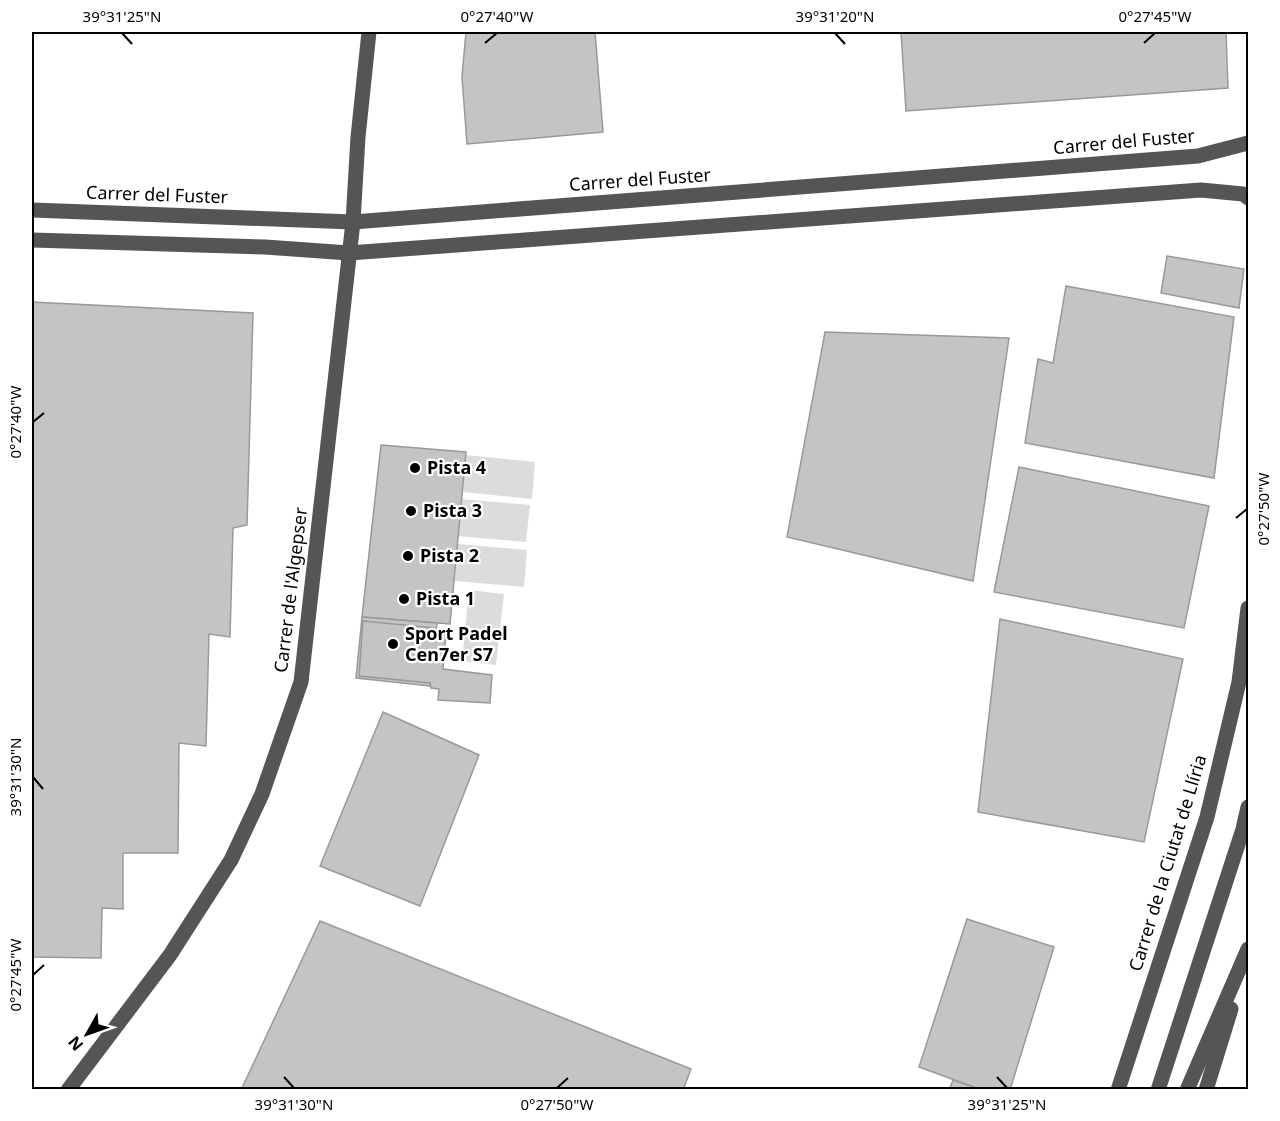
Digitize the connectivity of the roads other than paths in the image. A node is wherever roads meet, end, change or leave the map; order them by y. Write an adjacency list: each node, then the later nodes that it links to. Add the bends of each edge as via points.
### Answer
1 (369, 32): 5 (street, Carrer de l'Algepser)
2 (1248, 143): 5 (street, Carrer del Fuster, via 1198,156)
3 (1248, 198): 7 (street, via 1243,194 1201,190)
4 (32, 210): 5 (street, Carrer del Fuster)
5 (352, 222): 7 (street, Carrer de l'Algepser)
6 (32, 240): 7 (street)
7 (349, 253): 11 (street, Carrer de l'Algepser, via 301,682 262,794 231,860 170,955)
8 (1248, 608): 12 (street, Carrer de la Ciutat de Llíria, via 1239,682 1206,817)
9 (1248, 807): 13 (street)
10 (1248, 951): 14 (street); 15 (street)
11 (68, 1089)
12 (1118, 1089)
13 (1158, 1089)
14 (1187, 1089)
15 (1206, 1089)

